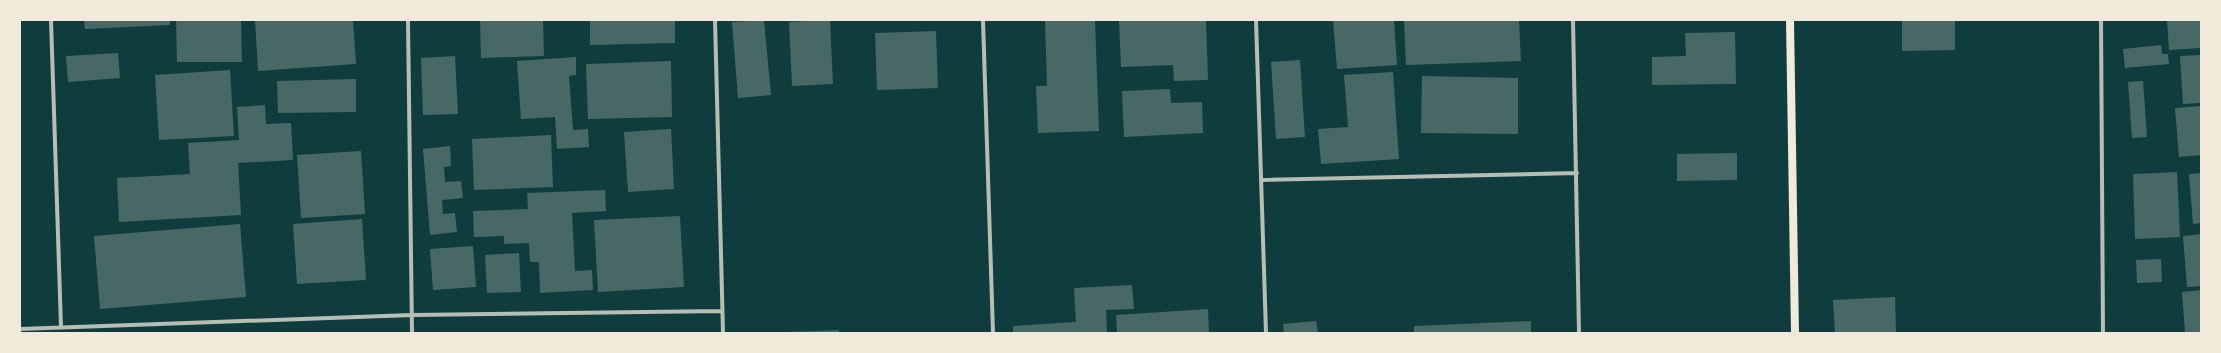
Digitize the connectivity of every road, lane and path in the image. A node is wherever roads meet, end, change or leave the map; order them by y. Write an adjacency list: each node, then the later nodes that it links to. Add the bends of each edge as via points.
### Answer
1 (51, 20): 13 (street)
2 (408, 20): 12 (street)
3 (716, 20): 11 (street)
4 (983, 20): 17 (street)
5 (1256, 20): 10 (street)
6 (1573, 20): 9 (street)
7 (1790, 20): 20 (main road)
8 (2101, 20): 21 (street)
9 (1577, 174): 10 (street); 19 (street)
10 (1262, 180): 18 (street)
11 (722, 311): 12 (street); 16 (street)
12 (412, 315): 13 (street); 15 (street)
13 (61, 327): 14 (street)
14 (20, 329)
15 (412, 333)
16 (722, 333)
17 (993, 333)
18 (1266, 333)
19 (1579, 333)
20 (1795, 333)
21 (2103, 333)

